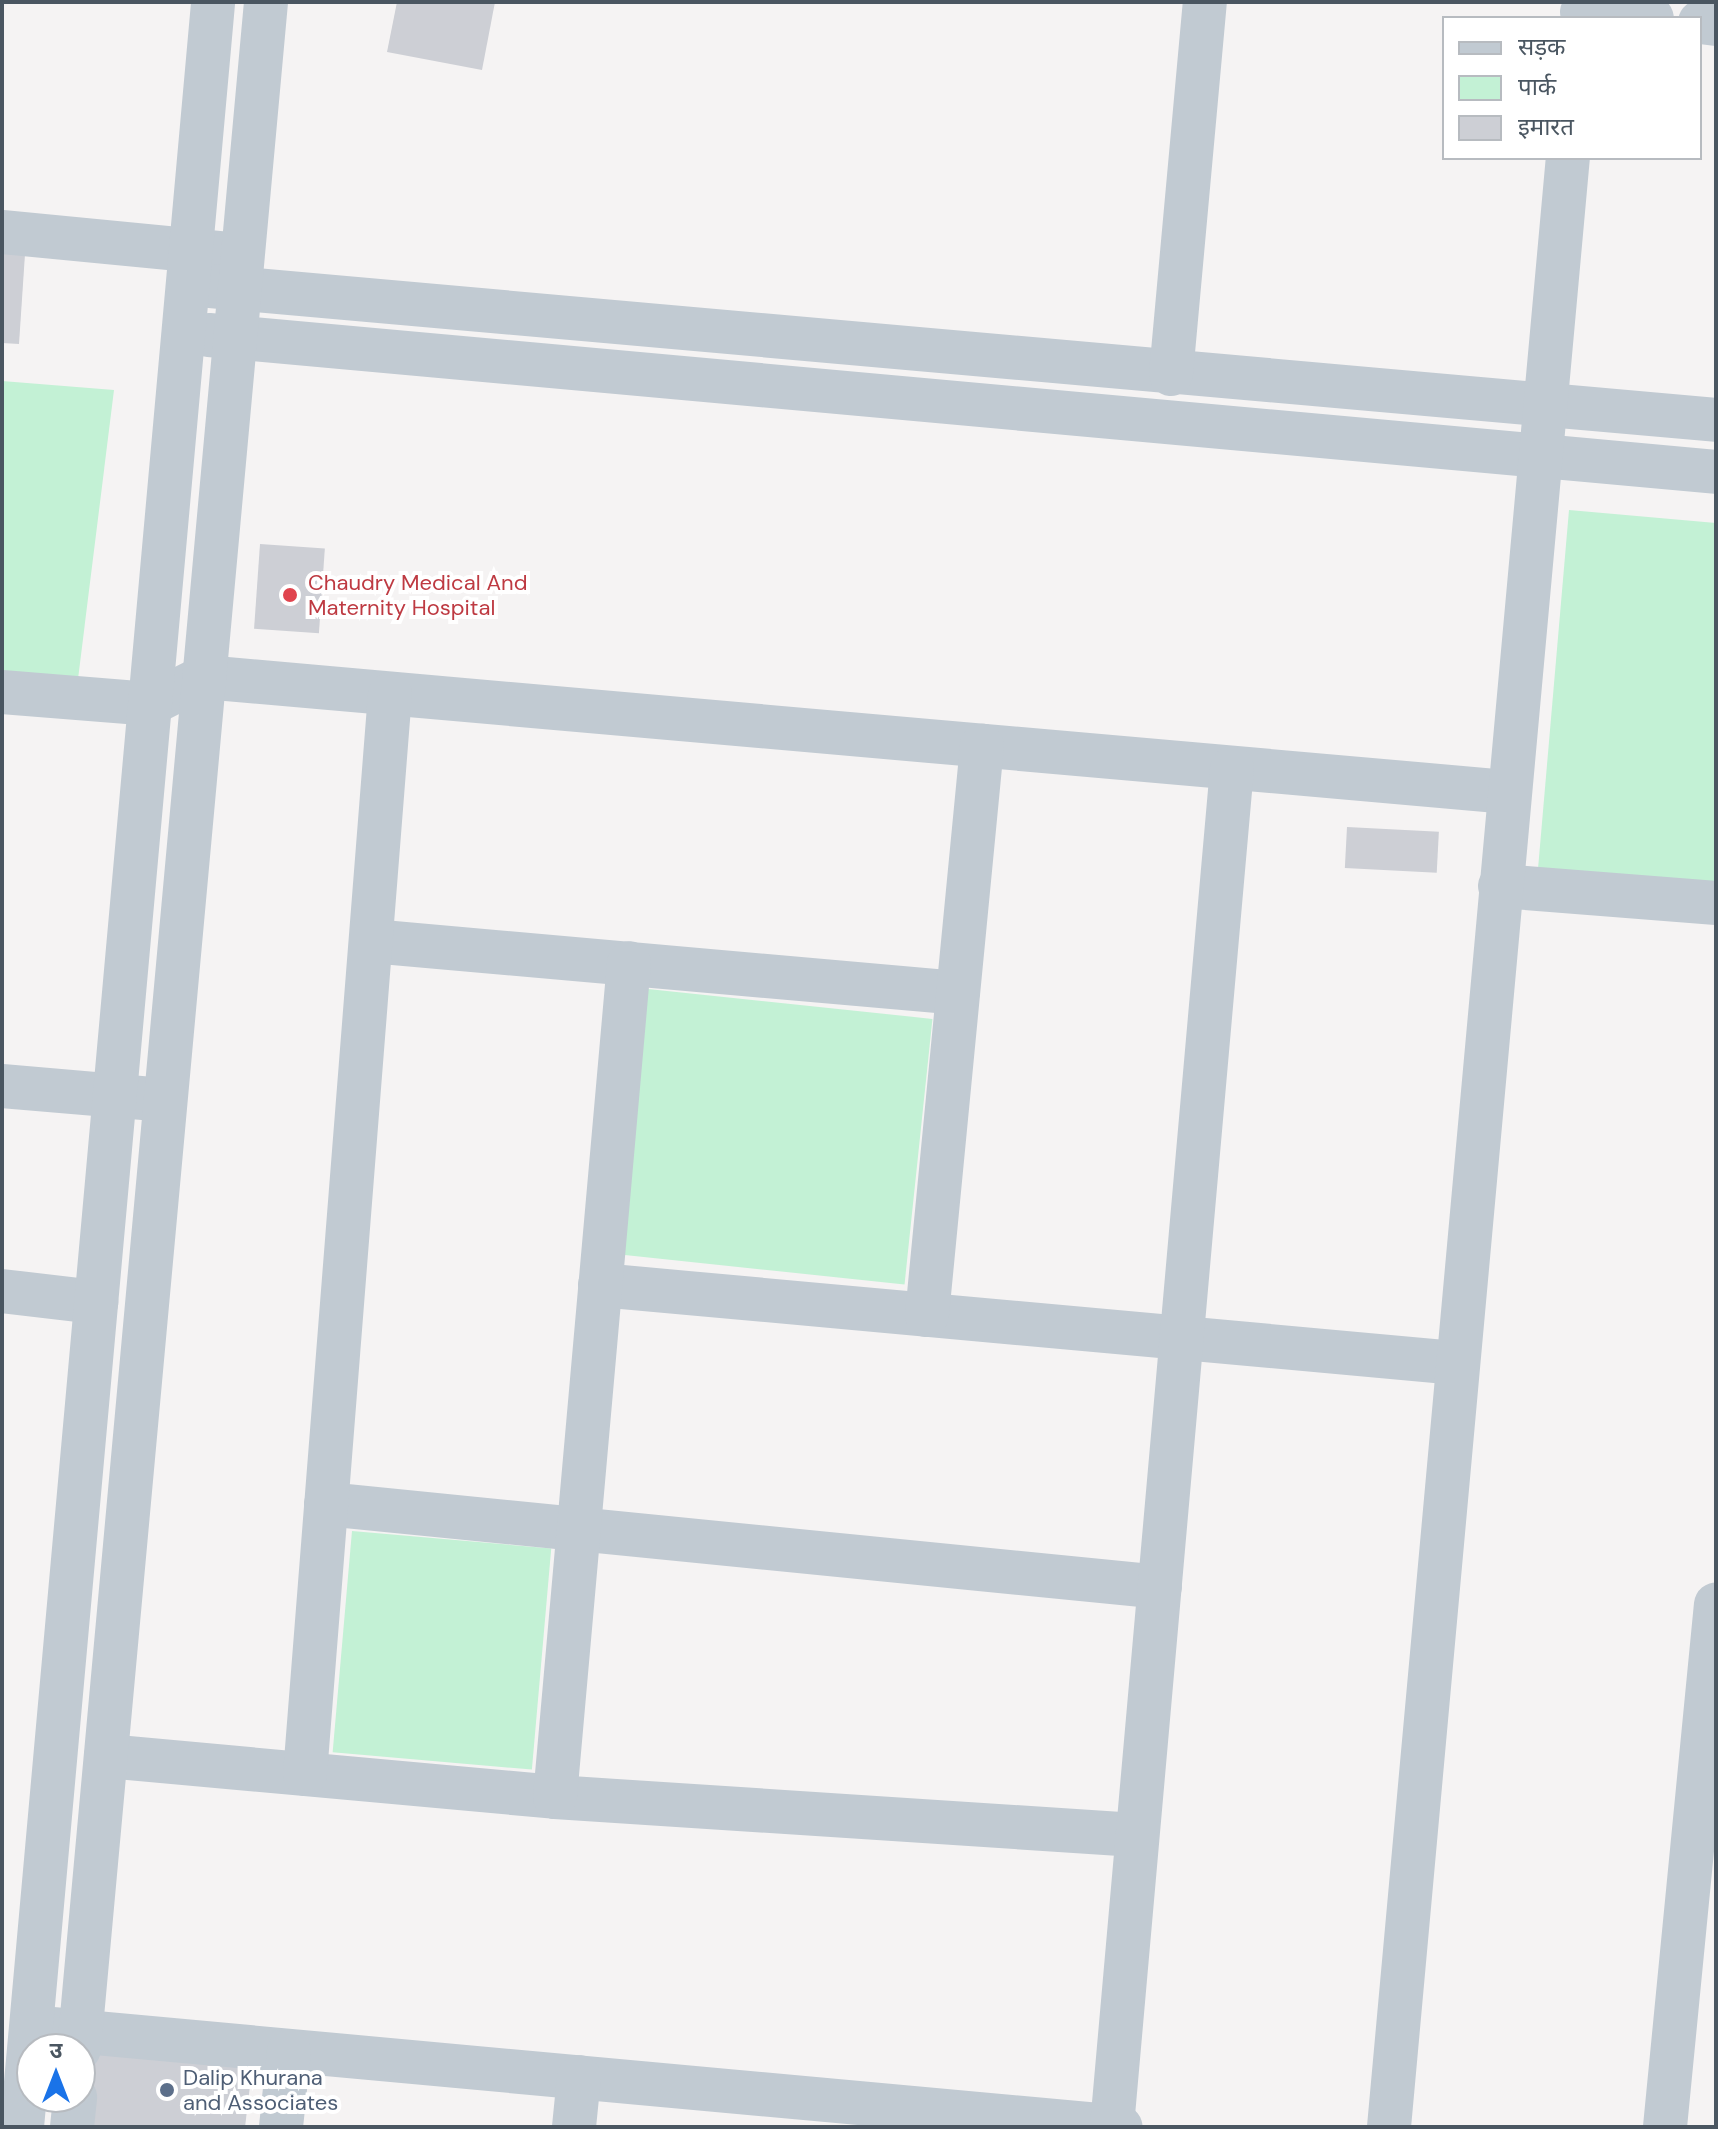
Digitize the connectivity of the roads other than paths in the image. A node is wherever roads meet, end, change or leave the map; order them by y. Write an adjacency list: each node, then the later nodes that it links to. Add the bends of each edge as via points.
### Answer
1 (213, 2): 8 (street)
2 (266, 2): 9 (street)
3 (1205, 2): 12 (street)
4 (1582, 11): 5 (street)
5 (1632, 16)
6 (1568, 160): 13 (street)
7 (2, 232): 8 (street)
8 (189, 267): 9 (street); 10 (street)
9 (242, 272): 11 (street); 12 (street)
10 (183, 333): 11 (street); 20 (street)
11 (236, 338): 15 (street); 17 (street)
12 (1171, 374): 13 (street)
13 (1545, 407): 14 (street); 15 (street)
14 (1716, 420)
15 (1540, 456): 16 (street); 23 (street)
16 (1716, 472)
17 (204, 677): 19 (street); 20 (street); 31 (street)
18 (2, 692): 20 (street)
19 (390, 694): 21 (street); 26 (street)
20 (150, 704): 30 (street)
21 (982, 746): 22 (street); 28 (street)
22 (1232, 768): 23 (street); 36 (street)
23 (1509, 792): 24 (street)
24 (1500, 886): 25 (street); 37 (street)
25 (1716, 903)
26 (371, 941): 27 (street); 38 (street)
27 (629, 963): 28 (street); 32 (street)
28 (958, 993): 35 (street)
29 (2, 1086): 30 (street)
30 (115, 1096): 31 (street); 34 (street)
31 (166, 1100): 42 (street)
32 (600, 1285): 35 (street); 39 (street)
33 (2, 1291): 34 (street)
34 (96, 1302): 47 (street)
35 (927, 1315): 36 (street)
36 (1181, 1338): 37 (street); 40 (street)
37 (1457, 1363): 59 (street)
38 (326, 1504): 39 (street); 43 (street)
39 (579, 1529): 40 (street); 44 (street)
40 (1160, 1587): 45 (street)
41 (1715, 1632): 46 (street)
42 (106, 1756): 43 (street); 49 (street)
43 (305, 1774): 44 (street)
44 (555, 1797): 45 (street)
45 (1136, 1835): 54 (street)
46 (1702, 1894): 60 (street)
47 (16, 2024): 48 (street); 55 (street)
48 (52, 2033)
49 (81, 2033)
50 (96, 2041): 51 (street)
51 (289, 2051): 52 (street); 56 (street)
52 (579, 2077): 53 (street); 57 (street)
53 (865, 2116): 54 (street)
54 (1112, 2126): 58 (street)
55 (22, 2127)
56 (281, 2127)
57 (574, 2127)
58 (1121, 2127)
59 (1389, 2127)
60 (1665, 2127)

